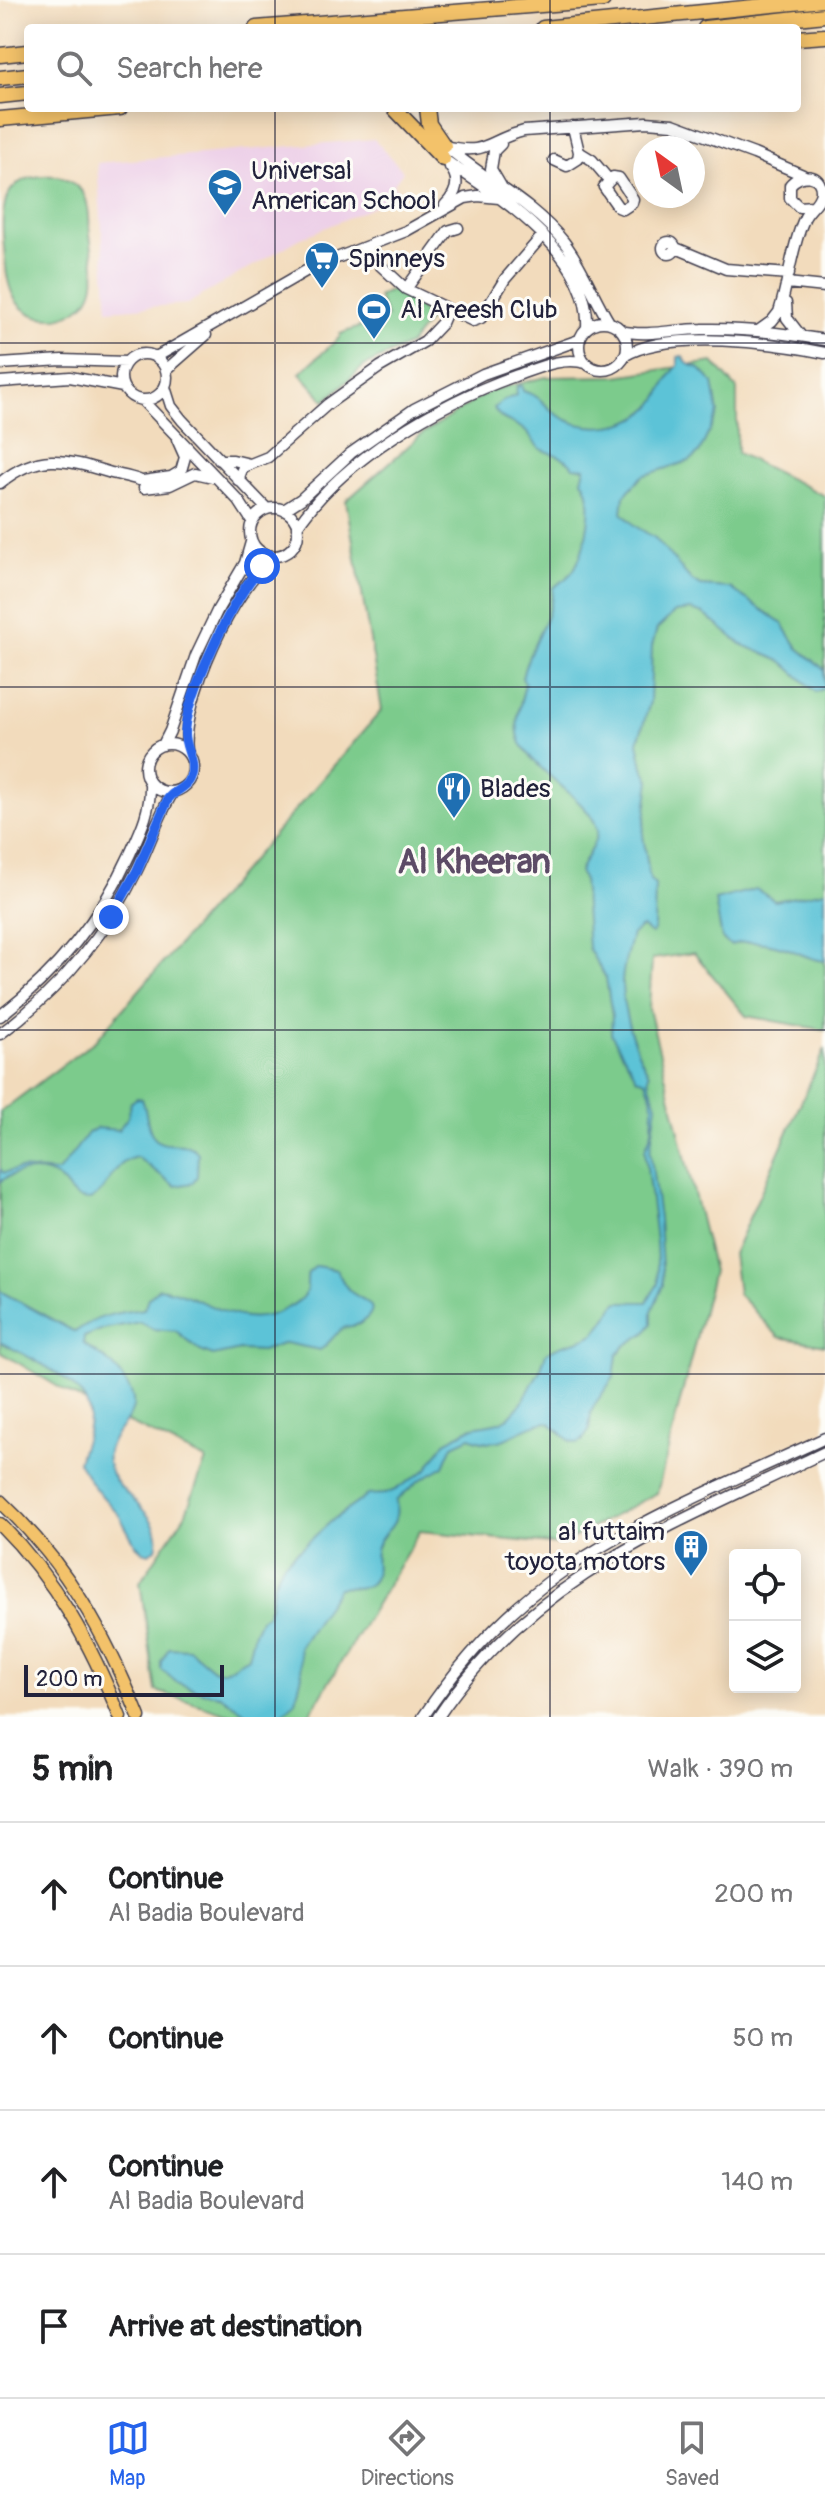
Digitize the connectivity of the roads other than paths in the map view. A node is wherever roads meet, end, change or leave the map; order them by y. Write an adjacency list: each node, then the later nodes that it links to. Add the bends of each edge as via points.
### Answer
1 (546, 0): 4 (highway)
2 (603, 0): 4 (highway)
3 (823, 0): 9 (highway)
4 (582, 2): 6 (highway)
5 (825, 15): 10 (highway)
6 (343, 23): 7 (highway); 8 (highway)
7 (326, 24)
8 (337, 24)
9 (583, 24)
10 (742, 24)
11 (825, 36): 12 (highway)
12 (801, 38)
13 (24, 52): 14 (highway)
14 (0, 55)
15 (24, 75): 16 (highway)
16 (0, 78)
17 (24, 93): 18 (highway)
18 (0, 96)
19 (76, 112): 22 (highway)
20 (399, 112): 25 (highway)
21 (428, 112): 25 (highway)
22 (0, 119)
23 (573, 127): 24 (street); 26 (street); 28 (street, via 673,124)
24 (512, 134): 25 (street, via 480,150); 33 (street, via 491,159)
25 (444, 152): 33 (street); 36 (street, via 457,182)
26 (579, 152): 27 (street, via 571,165); 30 (street)
27 (554, 160)
28 (775, 163): 29 (street); 31 (street)
29 (803, 175): 31 (street); 32 (street, via 813,177)
30 (609, 180)
31 (790, 185): 35 (street)
32 (823, 189): 34 (street)
33 (501, 194): 36 (street, via 469,197); 39 (street); 48 (street, via 533,210 563,241)
34 (818, 204): 35 (street); 38 (street)
35 (796, 205): 38 (street)
36 (439, 212): 40 (street)
37 (458, 228): 44 (street, via 448,231)
38 (798, 233): 42 (street)
39 (543, 235): 46 (street, via 479,319 470,321); 49 (street, via 583,297)
40 (372, 244): 44 (street, via 383,267); 47 (street, via 297,275)
41 (676, 248): 42 (street, via 726,269)
42 (788, 281): 43 (street); 52 (street, via 777,315); 53 (street, via 786,314)
43 (825, 287)
44 (406, 289): 45 (street)
45 (436, 305): 46 (street); 50 (street)
46 (448, 309): 50 (street)
47 (218, 322): 58 (street); 62 (street)
48 (609, 322): 49 (street); 51 (street)
49 (587, 327): 54 (street)
50 (437, 329): 69 (street, via 313,416 268,457)
51 (622, 331): 52 (street); 57 (street)
52 (758, 331): 53 (street)
53 (801, 336): 55 (street)
54 (579, 340): 60 (street); 75 (street, via 483,374 414,409 361,445)
55 (825, 340)
56 (825, 353): 57 (street, via 722,342 647,345)
57 (624, 356): 60 (street, via 609,369)
58 (156, 357): 59 (street, via 143,354); 62 (street)
59 (126, 362): 61 (street); 64 (street)
60 (586, 363): 77 (street, via 567,360 532,370 437,411 364,460 314,504)
61 (0, 364)
62 (166, 370): 65 (street)
63 (0, 382): 64 (street, via 70,377)
64 (123, 387): 66 (street)
65 (165, 387): 66 (street); 68 (street, via 176,413)
66 (142, 400): 67 (street)
67 (176, 434): 71 (street); 73 (street, via 184,453 183,468 175,476)
68 (219, 460): 69 (street); 72 (street)
69 (250, 464): 72 (street, via 241,468)
70 (2, 477): 73 (street, via 55,460)
71 (217, 478): 73 (street, via 195,473 170,485); 76 (street)
72 (238, 480): 74 (street)
73 (140, 484)
74 (267, 509): 75 (street); 76 (street)
75 (284, 510): 77 (street)
76 (252, 521): 78 (street)
77 (297, 527): 79 (street, via 294,546)
78 (251, 542): 79 (street, via 258,551); 80 (street, via 243,568 196,655)
79 (274, 556): 81 (street, via 255,573 211,652 186,723)
80 (163, 745): 81 (street); 82 (street, via 146,759)
81 (187, 752): 83 (street, via 191,777)
82 (150, 783): 83 (street); 84 (street, via 149,810 124,866)
83 (173, 792): 85 (street, via 120,902)
84 (70, 949): 85 (street, via 55,976); 86 (street)
85 (57, 985): 87 (street)
86 (0, 1016)
87 (0, 1034)
88 (825, 1438): 94 (street, via 634,1529 564,1571 493,1630)
89 (825, 1452): 95 (street, via 629,1547 579,1577 504,1638)
90 (0, 1501): 93 (main road, via 34,1534 85,1603)
91 (0, 1524): 92 (main road, via 43,1572 77,1622)
92 (120, 1717)
93 (139, 1717)
94 (423, 1717)
95 (438, 1717)

